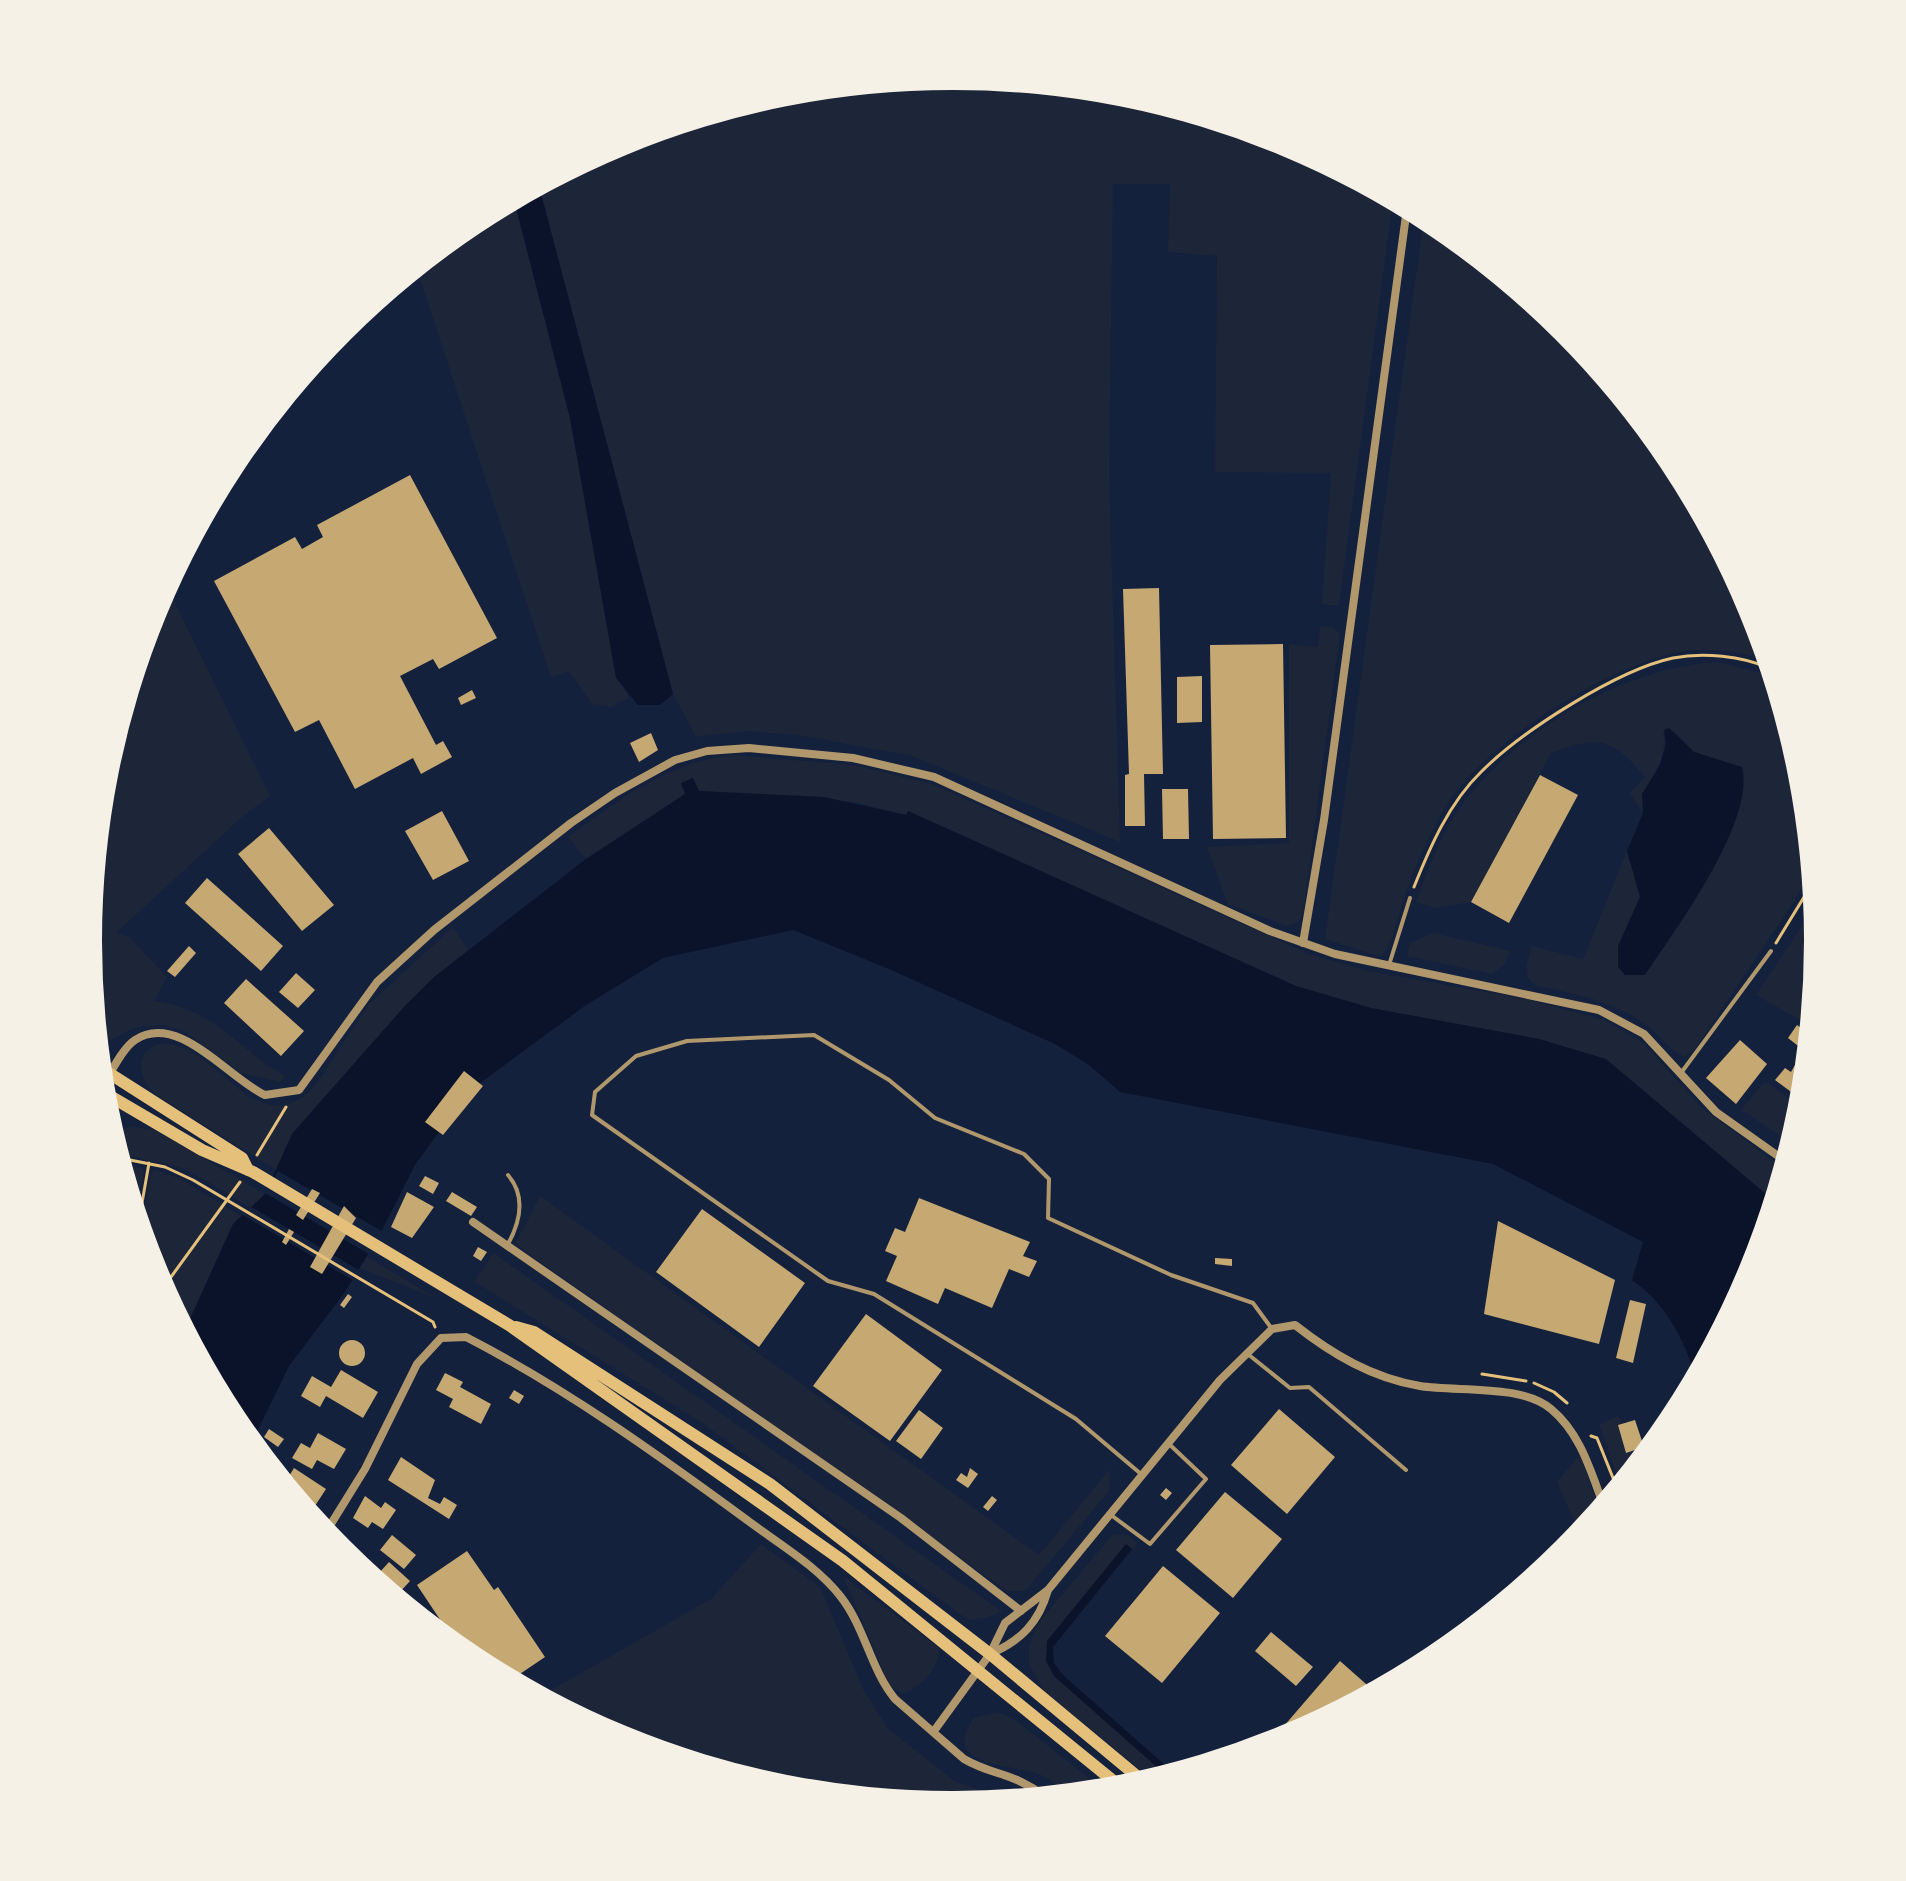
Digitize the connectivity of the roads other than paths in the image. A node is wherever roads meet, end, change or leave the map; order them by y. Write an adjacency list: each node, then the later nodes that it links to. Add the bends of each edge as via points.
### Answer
1 (1405, 220): 3 (street)
2 (1410, 898): 5 (lane)
3 (1303, 943): 5 (street); 6 (street, via 934,777 853,758 734,748 675,760 615,793 434,930 361,1000 312,1077 293,1093 265,1095 181,1037 155,1032 135,1040)
4 (1771, 951): 7 (lane)
5 (1389, 968): 7 (street, via 1599,1010 1644,1034)
6 (112, 1067)
7 (1681, 1073): 10 (street, via 1716,1112)
8 (115, 1082): 11 (main road, via 242,1158)
9 (118, 1101): 11 (main road, via 202,1150)
10 (1776, 1155)
11 (251, 1171): 15 (main road)
12 (508, 1175): 14 (lane, via 517,1186 519,1222)
13 (473, 1222): 14 (street)
14 (507, 1246): 25 (street, via 889,1509)
15 (509, 1325): 26 (main road, via 534,1332 770,1484); 27 (main road, via 843,1561)
16 (1272, 1329): 17 (street); 20 (lane, via 1253,1303 1171,1275 1048,1218 1049,1179 1024,1154 935,1118 889,1080 814,1035 687,1041 636,1056 595,1092 592,1115 828,1281 874,1294 901,1310 1076,1419); 21 (street, via 1295,1325 1330,1353 1419,1386 1513,1393 1549,1406 1573,1431)
17 (1247, 1353): 18 (street); 19 (lane, via 1290,1388 1309,1387)
18 (1167, 1443): 20 (street); 22 (lane, via 1206,1479 1150,1544)
19 (1406, 1470)
20 (1141, 1474): 22 (street)
21 (1599, 1493)
22 (1109, 1513): 24 (street)
23 (333, 1521): 28 (street, via 417,1364 441,1338 466,1337 594,1414 827,1581 853,1615 886,1688)
24 (1048, 1590): 25 (street); 26 (street, via 1031,1626 1017,1641)
25 (1021, 1611): 26 (street, via 997,1634)
26 (990, 1654): 27 (street); 29 (main road)
27 (978, 1670): 28 (street); 30 (main road)
28 (934, 1731): 31 (street, via 977,1767 1013,1775)
29 (1132, 1772)
30 (1108, 1777)
31 (1031, 1787)

